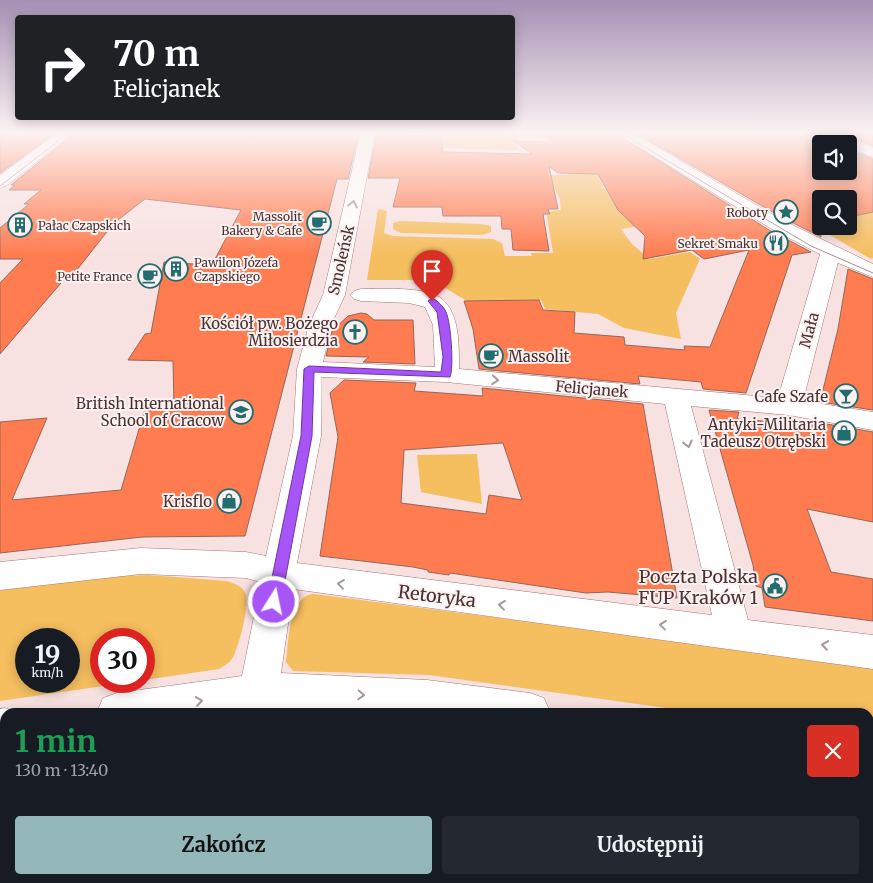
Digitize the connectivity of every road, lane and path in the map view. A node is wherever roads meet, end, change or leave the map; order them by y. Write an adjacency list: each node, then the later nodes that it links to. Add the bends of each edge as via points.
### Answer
1 (13, 173): 4 (street)
2 (359, 173): 8 (street, Smoleńsk, one-way to 2, via 320,324 334,295)
3 (692, 173): 5 (street)
4 (0, 183)
5 (830, 254): 6 (street); 11 (street, Mała)
6 (873, 271)
7 (361, 295): 9 (street, via 408,296 432,301 442,312 448,357)
8 (309, 369): 9 (street, Felicjanek); 13 (street, Smoleńsk, via 307,436)
9 (446, 375): 10 (street, Felicjanek, one-way to 10)
10 (676, 396): 11 (street, Felicjanek); 15 (street, one-way to 15)
11 (788, 407): 12 (street, Felicjanek)
12 (873, 421)
13 (279, 572): 14 (street, Retoryka, via 246,565 141,561); 15 (street, Retoryka, one-way to 13, via 309,580); 17 (street, Smoleńsk)
14 (0, 576)
15 (734, 633): 16 (street, Retoryka, one-way to 15)
16 (873, 652)
17 (258, 702): 18 (street, one-way to 17); 19 (street, one-way to 19, via 294,691 427,699)
18 (173, 708)
19 (498, 708)

